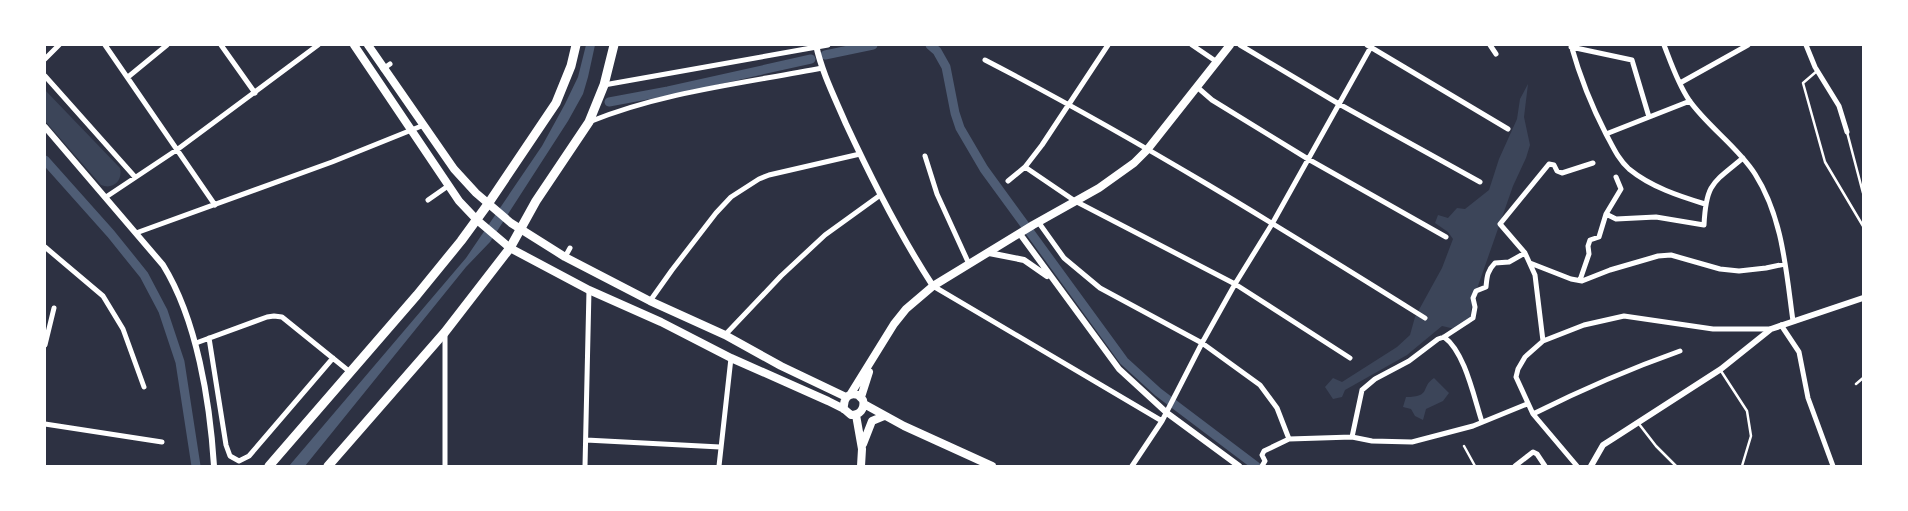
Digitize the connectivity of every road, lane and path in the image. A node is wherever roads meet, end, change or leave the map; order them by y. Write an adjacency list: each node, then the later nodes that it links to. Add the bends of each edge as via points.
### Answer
1 (59, 45): 23 (street)
2 (105, 45): 29 (street)
3 (168, 45): 29 (street)
4 (221, 45): 33 (street)
5 (318, 45): 33 (street)
6 (354, 45): 42 (main road)
7 (368, 45): 38 (main road)
8 (576, 45): 63 (main road, via 571,66 553,99)
9 (614, 45): 31 (main road)
10 (828, 45): 19 (street)
11 (1108, 45): 36 (street)
12 (1192, 45): 25 (street)
13 (1230, 45): 25 (main road)
14 (1240, 45): 35 (street)
15 (1490, 45): 22 (street)
16 (1664, 45): 30 (street)
17 (1748, 45): 30 (street)
18 (1806, 45): 27 (street)
19 (816, 46): 26 (street); 31 (street)
20 (1370, 46): 35 (street); 41 (street)
21 (1571, 46): 37 (street, via 1632,60); 44 (street, via 1590,104)
22 (1496, 54)
23 (45, 59)
24 (985, 60): 36 (street)
25 (1217, 62): 32 (main road)
26 (822, 68): 39 (street, via 656,100); 47 (street)
27 (1818, 70): 43 (street, via 1839,106); 70 (lane, via 1803,83 1825,162)
28 (45, 76): 53 (street)
29 (128, 77): 45 (street)
30 (1680, 83): 34 (street)
31 (604, 85): 39 (main road)
32 (1197, 87): 46 (main road); 50 (street, via 1212,100)
33 (255, 92): 45 (street)
34 (1690, 101): 37 (street); 49 (street)
35 (1339, 104): 50 (street); 56 (street)
36 (1068, 105): 46 (street); 52 (street)
37 (1649, 117): 44 (street)
38 (423, 120): 42 (street); 63 (main road, via 454,169)
39 (589, 122): 71 (main road, via 536,201)
40 (45, 127): 60 (street)
41 (1508, 129)
42 (413, 131): 57 (main road); 65 (street)
43 (1847, 132): 58 (lane)
44 (1606, 134): 64 (street, via 1617,156 1638,176 1670,193)
45 (178, 149): 53 (street); 65 (street)
46 (1147, 150): 62 (main road, via 1122,173); 69 (street)
47 (860, 154): 59 (street); 90 (street, via 769,175 731,197)
48 (924, 156): 82 (street, via 937,194)
49 (1743, 158): 64 (street, via 1711,184); 83 (street, via 1771,204)
50 (1308, 159): 69 (street); 74 (street)
51 (1593, 162): 79 (street, via 1562,173 1549,164 1500,224)
52 (1025, 167): 55 (street); 62 (street)
53 (136, 177): 60 (street)
54 (1616, 177): 66 (street, via 1621,189)
55 (1008, 181)
56 (1480, 182)
57 (448, 186): 61 (street); 67 (main road)
58 (1863, 193)
59 (879, 196): 87 (street); 97 (street, via 838,223)
60 (106, 197): 73 (street)
61 (428, 200)
62 (1075, 201): 68 (main road); 86 (street)
63 (488, 204): 67 (main road); 71 (main road)
64 (1705, 204): 66 (street, via 1704,225 1656,217 1616,219)
65 (215, 205): 73 (street)
66 (1606, 214): 84 (street, via 1599,237 1590,240)
67 (477, 220): 76 (main road); 110 (main road)
68 (1036, 224): 72 (main road); 102 (street, via 1064,258 1100,288)
69 (1272, 224): 86 (street); 92 (street)
70 (1863, 226)
71 (521, 230): 76 (main road); 80 (main road)
72 (1022, 232): 78 (main road); 85 (street)
73 (136, 233): 101 (street, via 174,282)
74 (1446, 237)
75 (45, 247): 113 (street, via 103,296 123,329)
76 (510, 248): 88 (main road); 96 (main road)
77 (570, 248): 80 (street)
78 (989, 253): 82 (main road); 85 (street, via 1024,260)
79 (1525, 253): 81 (street); 98 (street, via 1509,262 1495,263 1487,273 1486,287 1474,294 1473,318)
80 (565, 257): 90 (main road)
81 (1530, 263): 84 (street); 100 (street, via 1535,275)
82 (969, 264): 87 (main road)
83 (1784, 264): 84 (street, via 1739,271 1671,255 1658,256); 93 (street)
84 (1580, 280)
85 (1054, 281): 118 (street, via 1119,369)
86 (1235, 284): 102 (street); 108 (street)
87 (933, 286): 107 (main road, via 906,309); 122 (street)
88 (590, 290): 106 (main road); 128 (street)
89 (1863, 298): 93 (street)
90 (650, 301): 97 (main road)
91 (54, 308): 103 (street)
92 (1425, 318)
93 (1794, 321): 94 (street)
94 (1781, 325): 95 (street); 152 (street, via 1799,352 1808,398)
95 (1771, 329): 100 (street, via 1713,329 1624,316 1584,325); 109 (street)
96 (445, 332): 137 (main road); 138 (street)
97 (725, 335): 114 (main road, via 781,366)
98 (1444, 337): 123 (street, via 1450,341 1462,363); 126 (street, via 1362,390)
99 (209, 338): 101 (street); 105 (street, via 278,316); 105 (street, via 226,445 230,456 239,461 250,456)
100 (1543, 341): 116 (street, via 1525,357 1516,373)
101 (196, 343): 133 (street)
102 (1202, 344): 118 (street); 127 (street, via 1266,391 1277,408)
103 (45, 345)
104 (1680, 351): 119 (street, via 1629,369)
105 (333, 358): 110 (street)
106 (731, 358): 117 (main road); 131 (street)
107 (874, 358): 114 (main road); 115 (main road)
108 (1350, 358)
109 (1721, 369): 124 (street); 151 (lane, via 1747,411 1751,436)
110 (350, 372): 136 (main road)
111 (1863, 378): 112 (lane)
112 (1856, 384)
113 (144, 387)
114 (848, 396): 115 (main road, via 856,394); 117 (main road)
115 (862, 400): 120 (main road, via 860,413); 121 (main road)
116 (1527, 404): 119 (street); 123 (street)
117 (844, 409): 120 (main road)
118 (1167, 413): 122 (street); 144 (street)
119 (1533, 414): 148 (street)
120 (856, 415): 132 (main road)
121 (884, 416): 132 (main road, via 872,421); 142 (main road)
122 (1162, 421): 143 (street)
123 (1482, 422): 126 (street, via 1412,442)
124 (1638, 423): 149 (street, via 1604,445); 150 (lane)
125 (45, 424): 129 (street)
126 (1352, 437): 127 (street)
127 (1289, 439): 134 (street, via 1264,452)
128 (586, 440): 131 (street); 139 (street)
129 (162, 442)
130 (1464, 446): 145 (lane)
131 (720, 447): 140 (street)
132 (862, 449): 141 (main road)
133 (213, 463): 135 (street)
134 (1263, 465)
135 (219, 466)
136 (270, 466)
137 (328, 466)
138 (445, 466)
139 (585, 466)
140 (719, 466)
141 (861, 466)
142 (992, 466)
143 (1132, 466)
144 (1239, 466)
145 (1475, 466)
146 (1515, 466): 147 (street, via 1533,452)
147 (1544, 466)
148 (1577, 466)
149 (1591, 466)
150 (1676, 466)
151 (1742, 466)
152 (1833, 466)

